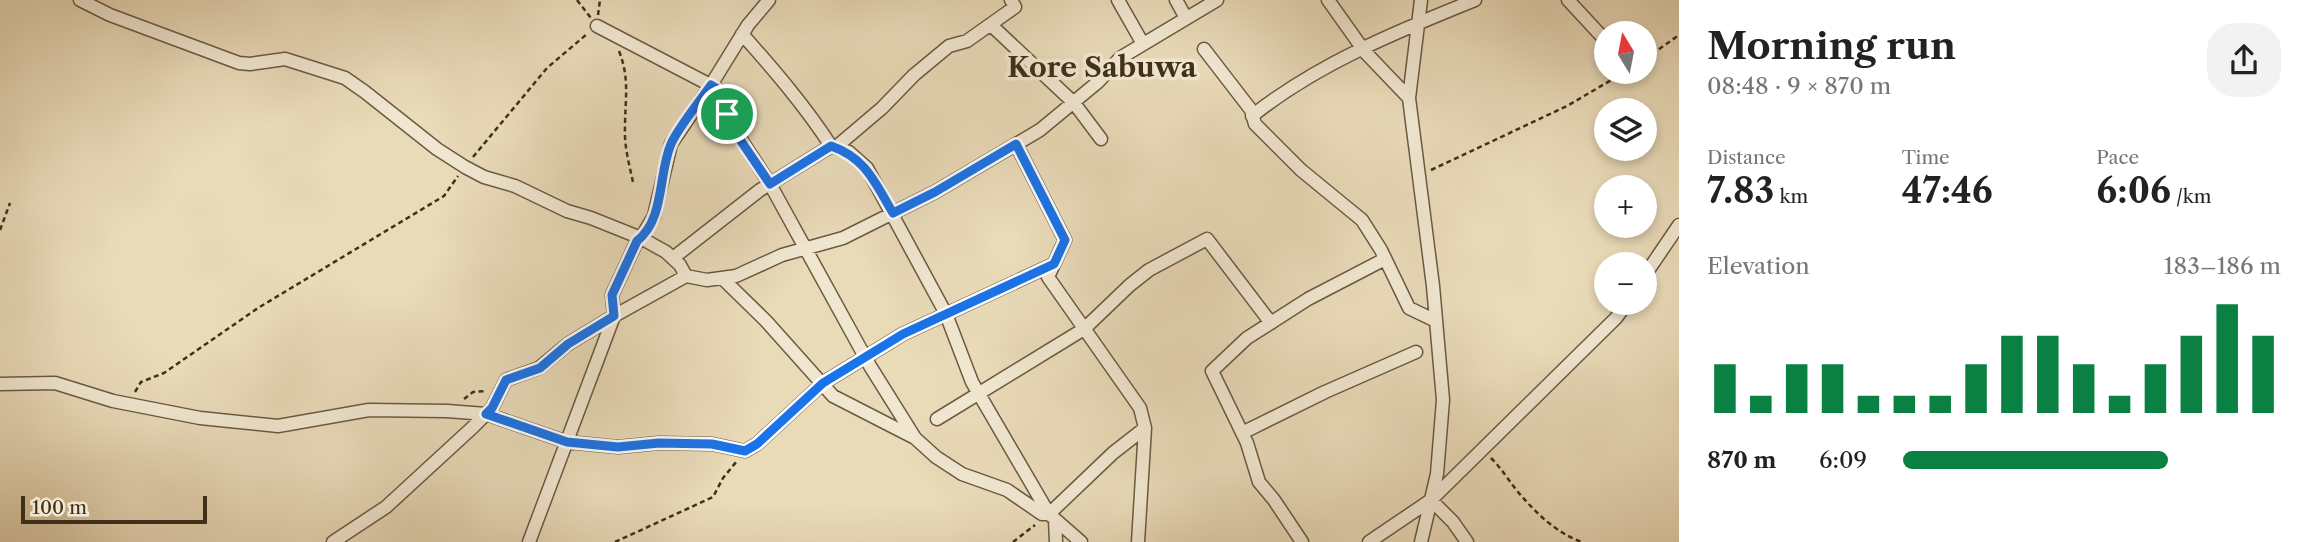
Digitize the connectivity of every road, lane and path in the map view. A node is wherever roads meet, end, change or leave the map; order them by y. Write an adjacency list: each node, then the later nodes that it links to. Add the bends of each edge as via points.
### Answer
1 (80, 0): 32 (street, via 227,59 250,64 285,59 345,78)
2 (577, 0): 15 (path)
3 (769, 0): 17 (street)
4 (1118, 0): 20 (street)
5 (1176, 0): 12 (street)
6 (1217, 0): 12 (street)
7 (1328, 0): 22 (street)
8 (1421, 0): 13 (street)
9 (1475, 0): 13 (street)
10 (1568, 0): 16 (street)
11 (1016, 2): 14 (street)
12 (1186, 18): 20 (street)
13 (1419, 22): 22 (street); 26 (street)
14 (991, 25): 27 (street); 31 (street, via 967,41 949,46)
15 (597, 26): 19 (street); 32 (path, via 547,68)
16 (1594, 28)
17 (742, 34): 25 (street); 31 (street)
18 (1679, 34): 23 (path)
19 (612, 35): 25 (street); 34 (path, via 625,66 628,99 624,128)
20 (1143, 44): 27 (street, via 1120,58)
21 (1204, 49): 28 (street)
22 (1362, 49): 26 (street); 28 (street)
23 (1657, 50)
24 (1605, 84): 33 (path)
25 (711, 85): 35 (street); 40 (street, via 671,144 654,216)
26 (1409, 98): 33 (street)
27 (1074, 103): 29 (street); 30 (street)
28 (1252, 116): 44 (street, via 1301,170 1362,220)
29 (1101, 139)
30 (1016, 144): 37 (street); 45 (street, via 1065,240)
31 (833, 146): 35 (street); 37 (street, via 849,152 867,168)
32 (465, 167): 40 (street); 60 (path, via 444,195 258,309 164,373 141,382)
33 (1418, 176): 51 (street)
34 (633, 182)
35 (770, 184): 41 (street); 43 (street)
36 (10, 203): 39 (path)
37 (893, 213): 41 (street, via 843,238); 48 (street)
38 (1679, 225): 42 (street)
39 (0, 230)
40 (641, 238): 43 (street); 50 (street, via 612,295)
41 (805, 248): 47 (street); 55 (street)
42 (1657, 257)
43 (673, 258): 46 (street)
44 (1385, 259): 51 (street, via 1409,308); 52 (street)
45 (1054, 264): 48 (street); 53 (street, via 1048,277)
46 (686, 276): 47 (street); 50 (street)
47 (722, 278): 56 (street)
48 (946, 314): 55 (street, via 903,334); 59 (street)
49 (1618, 315): 68 (street)
50 (614, 316): 58 (street, via 568,344 540,368 506,380); 67 (street)
51 (1436, 321): 70 (street, via 1443,400)
52 (1271, 323): 53 (street, via 1207,239 1149,270); 65 (street, via 1247,338 1212,371)
53 (1084, 329): 59 (street); 64 (street, via 1140,408)
54 (1416, 352): 65 (street)
55 (866, 359): 56 (street); 66 (street)
56 (823, 383): 66 (street, via 833,396); 69 (street)
57 (0, 384): 60 (street, via 55,383)
58 (501, 389): 61 (path, via 473,392); 62 (street)
59 (978, 392): 63 (street); 71 (street)
60 (128, 404): 61 (street, via 278,426 369,410)
61 (447, 411): 62 (street)
62 (486, 414): 67 (street); 72 (street, via 386,507)
63 (937, 419)
64 (1144, 428): 71 (street, via 1113,453); 78 (street)
65 (1242, 433): 79 (street, via 1259,482)
66 (915, 438): 71 (street, via 962,474 1007,490)
67 (567, 442): 69 (street, via 618,447 712,444); 73 (street)
68 (1482, 450): 70 (street); 83 (path, via 1553,527)
69 (745, 451): 74 (path, via 713,497)
70 (1431, 500): 80 (street); 81 (street); 82 (street)
71 (1052, 517): 75 (path); 76 (street); 77 (street)
72 (333, 542)
73 (529, 542)
74 (615, 542)
75 (1013, 542)
76 (1056, 542)
77 (1081, 542)
78 (1138, 542)
79 (1302, 542)
80 (1368, 542)
81 (1421, 542)
82 (1467, 542)
83 (1582, 542)

